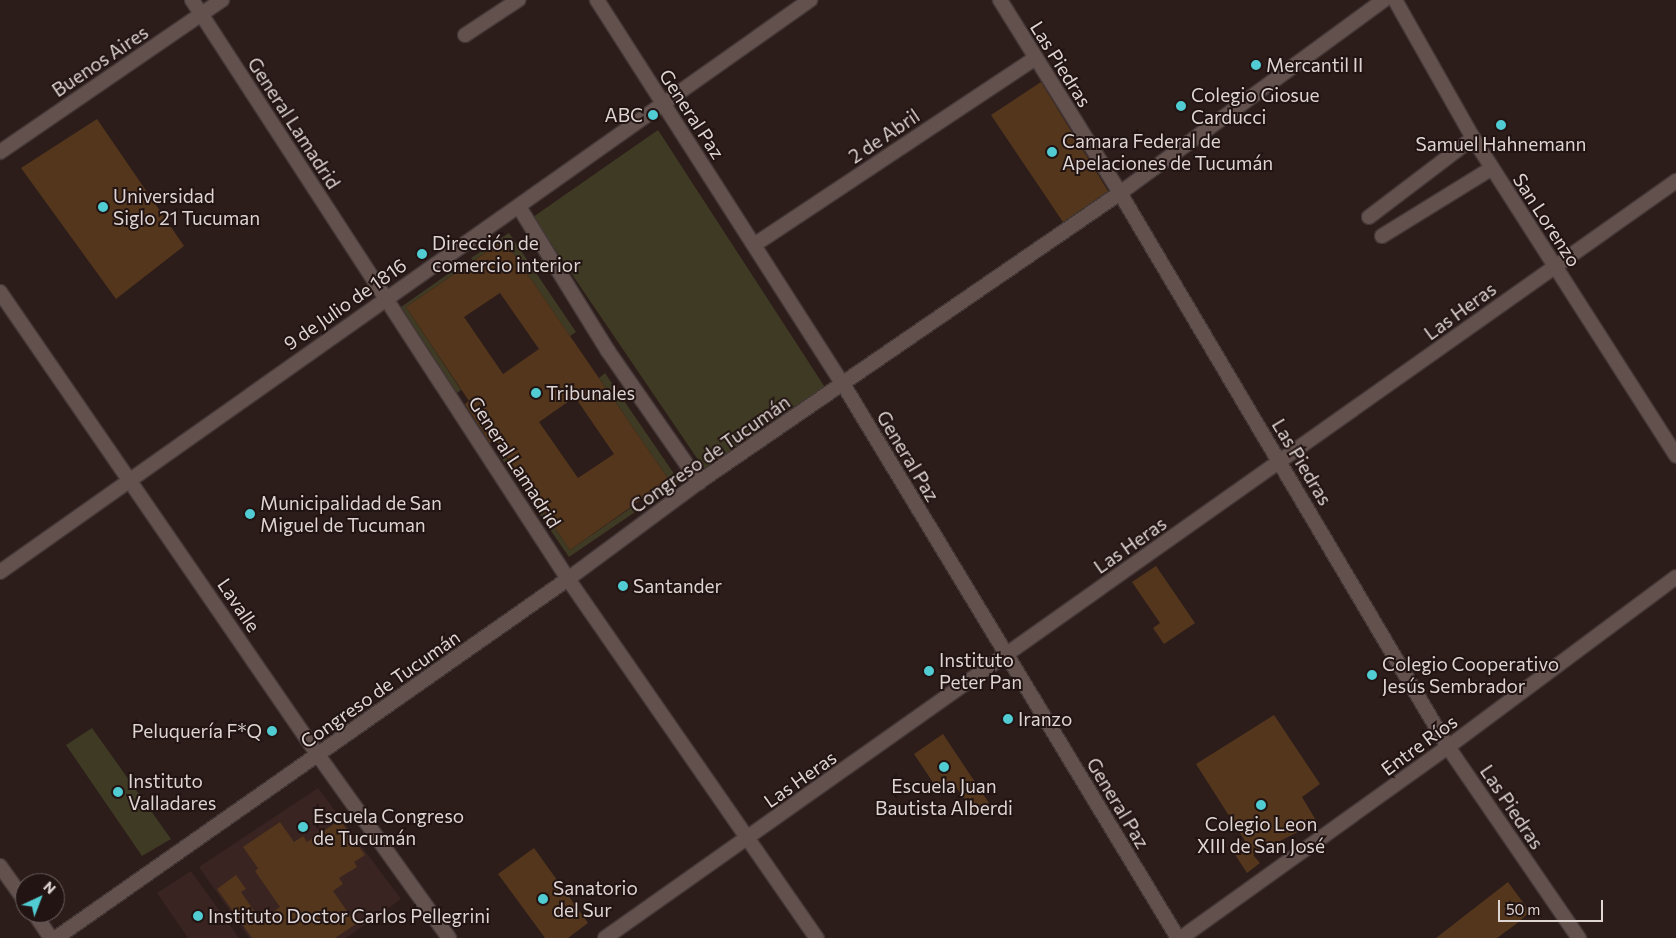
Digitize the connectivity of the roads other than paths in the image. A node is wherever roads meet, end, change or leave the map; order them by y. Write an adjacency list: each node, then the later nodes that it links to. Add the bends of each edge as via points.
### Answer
1 (192, 0): 9 (street, General Lamadrid)
2 (222, 0): 9 (street, Buenos Aires)
3 (518, 0): 10 (street)
4 (598, 0): 12 (street, General Paz)
5 (810, 0): 12 (street, 9 de Julio de 1816)
6 (1000, 0): 11 (street, Las Piedras)
7 (1384, 0): 17 (street, Congreso de Tucumán)
8 (1395, 0): 13 (street, San Lorenzo)
9 (201, 14): 14 (street, Buenos Aires); 24 (street, General Lamadrid)
10 (465, 35)
11 (1035, 58): 17 (street, Las Piedras); 21 (street, 2 de Abril)
12 (663, 105): 18 (street, 9 de Julio de 1816); 21 (street, General Paz)
13 (1473, 138): 15 (street, San Lorenzo); 19 (street)
14 (0, 152)
15 (1492, 168): 20 (street); 22 (street, San Lorenzo)
16 (1676, 181): 22 (street, Las Heras)
17 (1120, 193): 25 (street, Congreso de Tucumán); 27 (street, Las Piedras)
18 (519, 207): 24 (street, 9 de Julio de 1816); 29 (street, via 608,351)
19 (1369, 217)
20 (1382, 236)
21 (754, 245): 25 (street, General Paz)
22 (1555, 266): 26 (street, San Lorenzo); 27 (street, Las Heras)
23 (0, 292): 28 (street, Lavalle)
24 (386, 298): 28 (street, 9 de Julio de 1816); 32 (street, General Lamadrid)
25 (843, 384): 29 (street, Congreso de Tucumán); 33 (street, General Paz)
26 (1676, 456)
27 (1281, 462): 33 (street, Las Heras); 34 (street, Las Piedras)
28 (129, 478): 30 (street, 9 de Julio de 1816); 35 (street, Lavalle)
29 (700, 482): 32 (street, Congreso de Tucumán)
30 (0, 570)
31 (1676, 577): 34 (street, Entre Ríos)
32 (568, 579): 35 (street, Congreso de Tucumán); 36 (street, General Lamadrid)
33 (1006, 656): 36 (street, Las Heras); 45 (street, General Paz)
34 (1448, 747): 45 (street, Entre Ríos); 46 (street, Las Piedras)
35 (318, 755): 41 (street, Congreso de Tucumán); 42 (street, Lavalle)
36 (750, 838): 43 (street, Las Heras); 44 (street, General Lamadrid)
37 (0, 866): 38 (street)
38 (15, 887)
39 (41, 923): 40 (street)
40 (51, 938)
41 (56, 938)
42 (449, 938)
43 (605, 938)
44 (817, 938)
45 (1179, 938)
46 (1579, 938)

